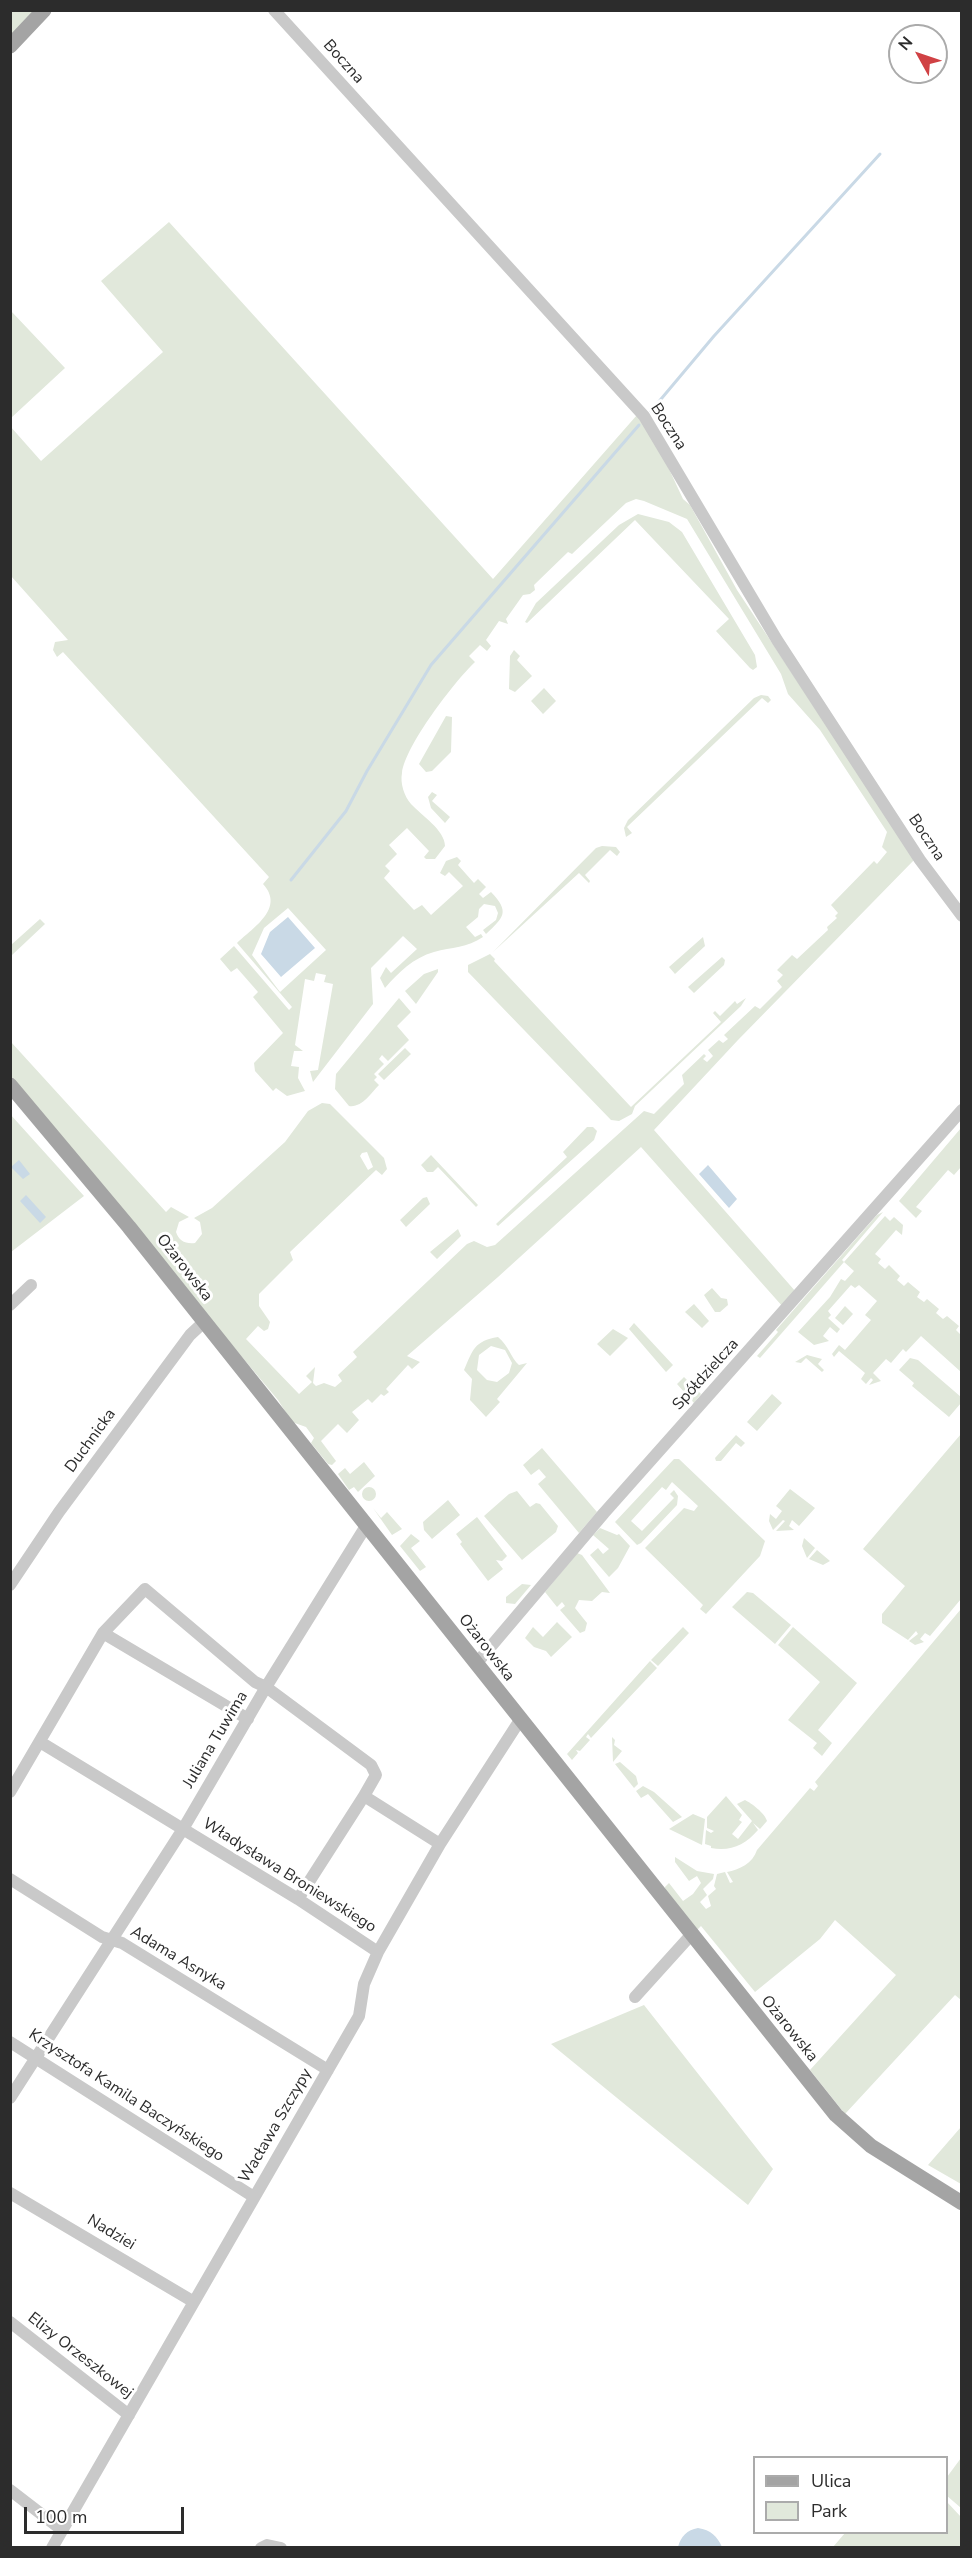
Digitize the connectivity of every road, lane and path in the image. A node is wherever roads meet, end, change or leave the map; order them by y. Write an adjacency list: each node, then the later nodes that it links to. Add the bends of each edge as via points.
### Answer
1 (44, 10): 3 (main road)
2 (274, 10): 4 (street, Boczna, via 644,417 777,640 920,860)
3 (10, 46)
4 (962, 916)
5 (10, 1085): 9 (main road, Ożarowska)
6 (962, 1110): 13 (street, Spółdzielcza, via 604,1513)
7 (31, 1285): 8 (street)
8 (10, 1305)
9 (204, 1322): 10 (main road, Ożarowska); 11 (street, Duchnicka, via 190,1335 59,1512)
10 (366, 1526): 13 (main road, Ożarowska); 14 (street, Juliana Tuwima)
11 (10, 1586)
12 (104, 1633): 14 (street, via 145,1589 255,1682); 15 (street); 17 (street)
13 (476, 1664): 16 (main road, Ożarowska)
14 (266, 1687): 15 (street, Juliana Tuwima); 19 (street, via 371,1765 376,1775)
15 (248, 1719): 20 (street, Juliana Tuwima)
16 (520, 1720): 21 (street, Wacława Szczypy); 24 (main road, Ożarowska)
17 (40, 1742): 18 (street); 20 (street)
18 (10, 1792)
19 (364, 1796): 21 (street); 23 (street)
20 (183, 1829): 23 (street, Władysława Broniewskiego); 25 (street, Juliana Tuwima)
21 (440, 1844): 26 (street, Wacława Szczypy)
22 (10, 1879): 25 (street, Adama Asnyka)
23 (298, 1899): 26 (street, Władysława Broniewskiego)
24 (691, 1935): 27 (street); 34 (main road, Ożarowska, via 845,2125 871,2146)
25 (112, 1940): 29 (street, Juliana Tuwima); 30 (street, Adama Asnyka)
26 (378, 1952): 30 (street, Wacława Szczypy, via 363,1984 359,2016)
27 (635, 1997)
28 (10, 2042): 29 (street, Krzysztofa Kamila Baczyńskiego)
29 (35, 2058): 31 (street, Juliana Tuwima); 33 (street, Krzysztofa Kamila Baczyńskiego)
30 (328, 2070): 33 (street, Wacława Szczypy)
31 (10, 2098)
32 (10, 2193): 35 (street, Nadziei)
33 (254, 2197): 35 (street, Wacława Szczypy)
34 (962, 2203)
35 (194, 2302): 37 (street, Wacława Szczypy)
36 (10, 2322): 37 (street, Elizy Orzeszkowej)
37 (129, 2415): 39 (street, Wacława Szczypy)
38 (10, 2490): 39 (street)
39 (62, 2530): 40 (street, Wacława Szczypy)
40 (52, 2547)
41 (261, 2547): 42 (street)
42 (281, 2547)

